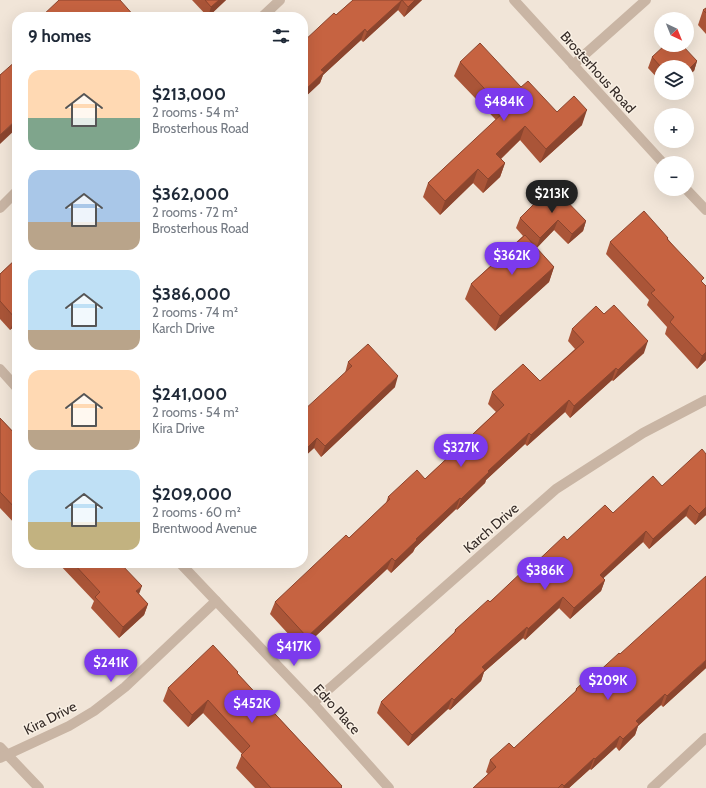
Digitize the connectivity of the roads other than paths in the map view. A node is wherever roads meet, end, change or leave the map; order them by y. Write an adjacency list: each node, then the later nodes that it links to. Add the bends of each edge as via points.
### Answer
1 (280, 0): 4 (street)
2 (514, 0): 5 (street, Brosterhous Road)
3 (646, 0): 5 (street)
4 (267, 12)
5 (573, 65): 6 (street, Brosterhous Road)
6 (657, 156)
7 (12, 196): 9 (street)
8 (693, 196): 10 (street)
9 (0, 208)
10 (706, 210)
11 (0, 369): 12 (street)
12 (12, 382)
13 (706, 400): 16 (street, Karch Drive, via 643,433 556,489)
14 (185, 568): 15 (street, Edro Place)
15 (216, 601): 16 (street, Edro Place); 19 (street, Kira Drive, via 124,687 94,711 69,726)
16 (313, 703): 21 (street, Edro Place)
17 (706, 738): 22 (street)
18 (0, 746): 19 (street)
19 (4, 756): 20 (street)
20 (39, 788)
21 (389, 788)
22 (652, 788)

